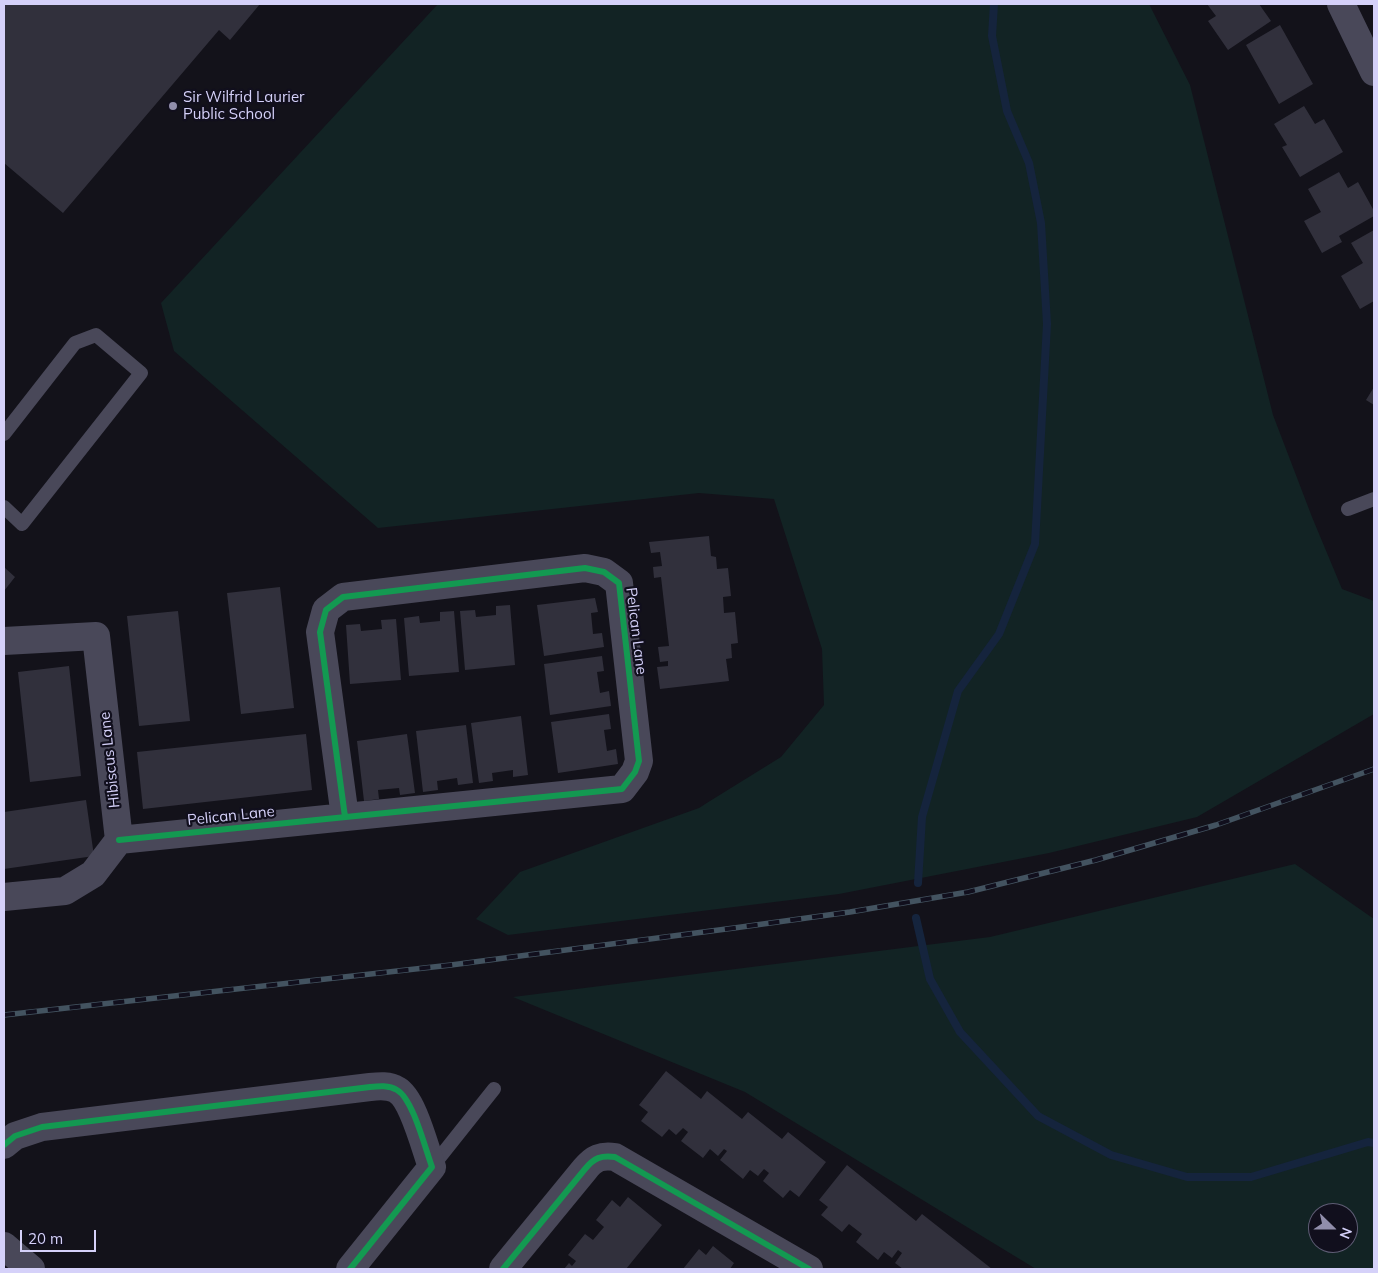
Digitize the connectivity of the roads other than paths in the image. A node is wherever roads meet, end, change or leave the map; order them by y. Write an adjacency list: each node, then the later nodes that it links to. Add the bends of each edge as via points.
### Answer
1 (1341, 4): 2 (street)
2 (1374, 72)
3 (4, 434): 5 (lane, via 75,343 96,335 141,373 22,524)
4 (1374, 499): 6 (lane)
5 (4, 507)
6 (1348, 509)
7 (4, 642): 9 (street, Hibiscus Lane, via 96,636)
8 (345, 817): 8 (street, Pelican Lane, via 622,789 639,761 619,582 604,572 585,568 343,597 326,610 320,632); 9 (street, Pelican Lane)
9 (119, 840): 10 (street, via 93,874 65,891)
10 (4, 897)
11 (494, 1089): 13 (lane)
12 (4, 1144): 13 (street, via 42,1127 379,1086 391,1087 407,1098)
13 (432, 1167): 16 (street)
14 (4, 1246): 15 (street)
15 (31, 1269)
16 (350, 1269)
17 (503, 1269): 18 (street, via 585,1169 593,1160 603,1156 615,1157)
18 (809, 1269)

